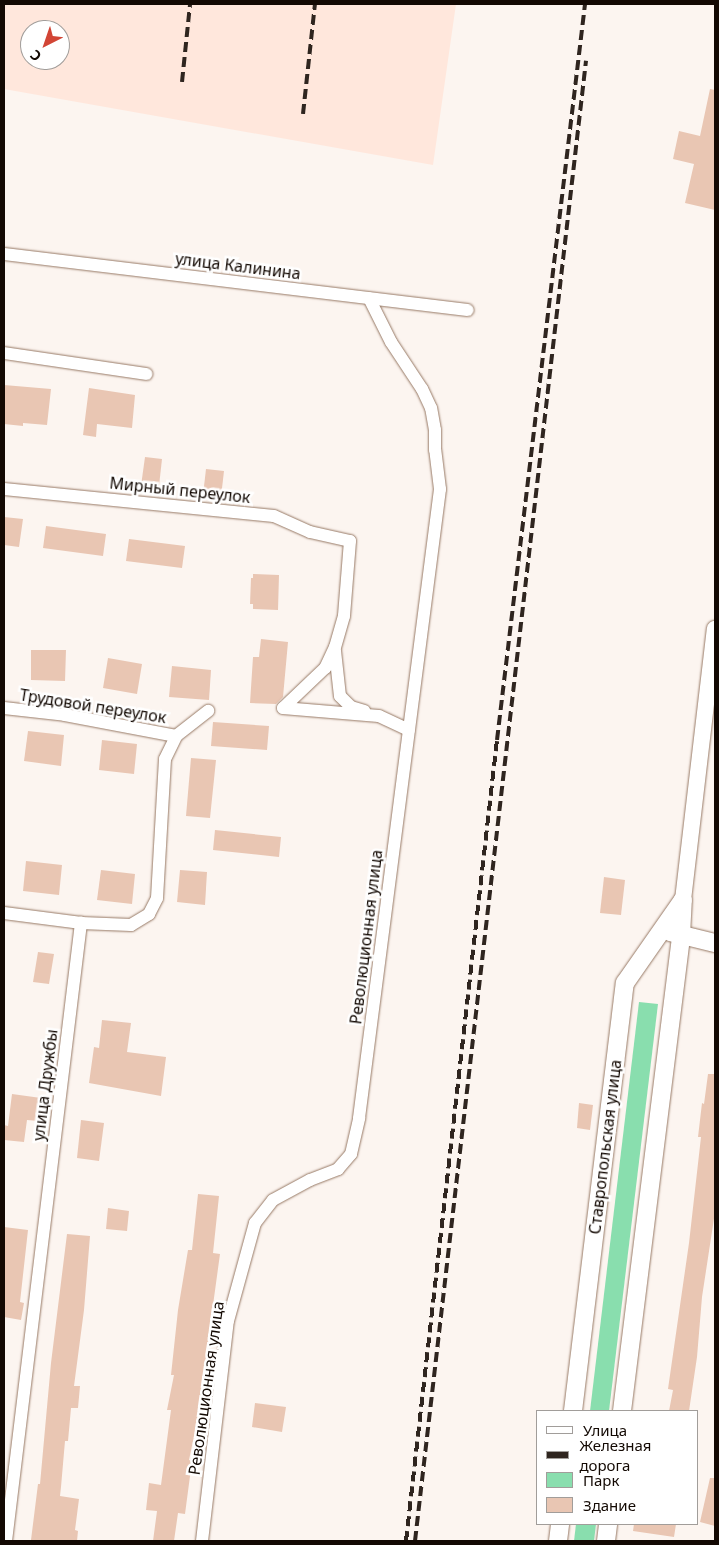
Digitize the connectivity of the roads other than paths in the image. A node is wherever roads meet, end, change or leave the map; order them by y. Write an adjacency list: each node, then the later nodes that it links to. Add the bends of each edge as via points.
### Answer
1 (4, 254): 2 (street, улица Калинина)
2 (369, 298): 3 (street, улица Калинина); 12 (street, Революционная улица, via 391,342 422,389 436,430 440,489)
3 (468, 310)
4 (4, 353): 5 (street)
5 (146, 374)
6 (4, 489): 8 (street, Мирный переулок, via 274,516 310,532 350,541 344,616)
7 (715, 629): 14 (street, Ставропольская улица)
8 (335, 647): 11 (street, via 340,696 352,707); 11 (street, via 326,668 283,708)
9 (4, 708): 13 (street, Трудовой переулок, via 65,715)
10 (208, 711): 13 (street)
11 (379, 716): 12 (street)
12 (409, 730): 25 (street, Революционная улица, via 356,1137 351,1154 338,1169 273,1200 255,1223 228,1321)
13 (176, 736): 16 (street, via 165,759 156,898 149,914 131,925)
14 (683, 900): 17 (main road, Ставропольская улица); 18 (main road, Ставропольская улица)
15 (4, 913): 16 (street)
16 (81, 923): 24 (street, улица Дружбы)
17 (663, 930): 18 (main road); 20 (main road, Ставропольская улица, via 625,982)
18 (681, 935): 19 (main road); 21 (main road, Ставропольская улица)
19 (715, 943)
20 (573, 1410)
21 (622, 1410)
22 (560, 1525): 26 (main road)
23 (608, 1525): 27 (main road)
24 (6, 1541)
25 (202, 1541)
26 (558, 1541)
27 (606, 1541)

